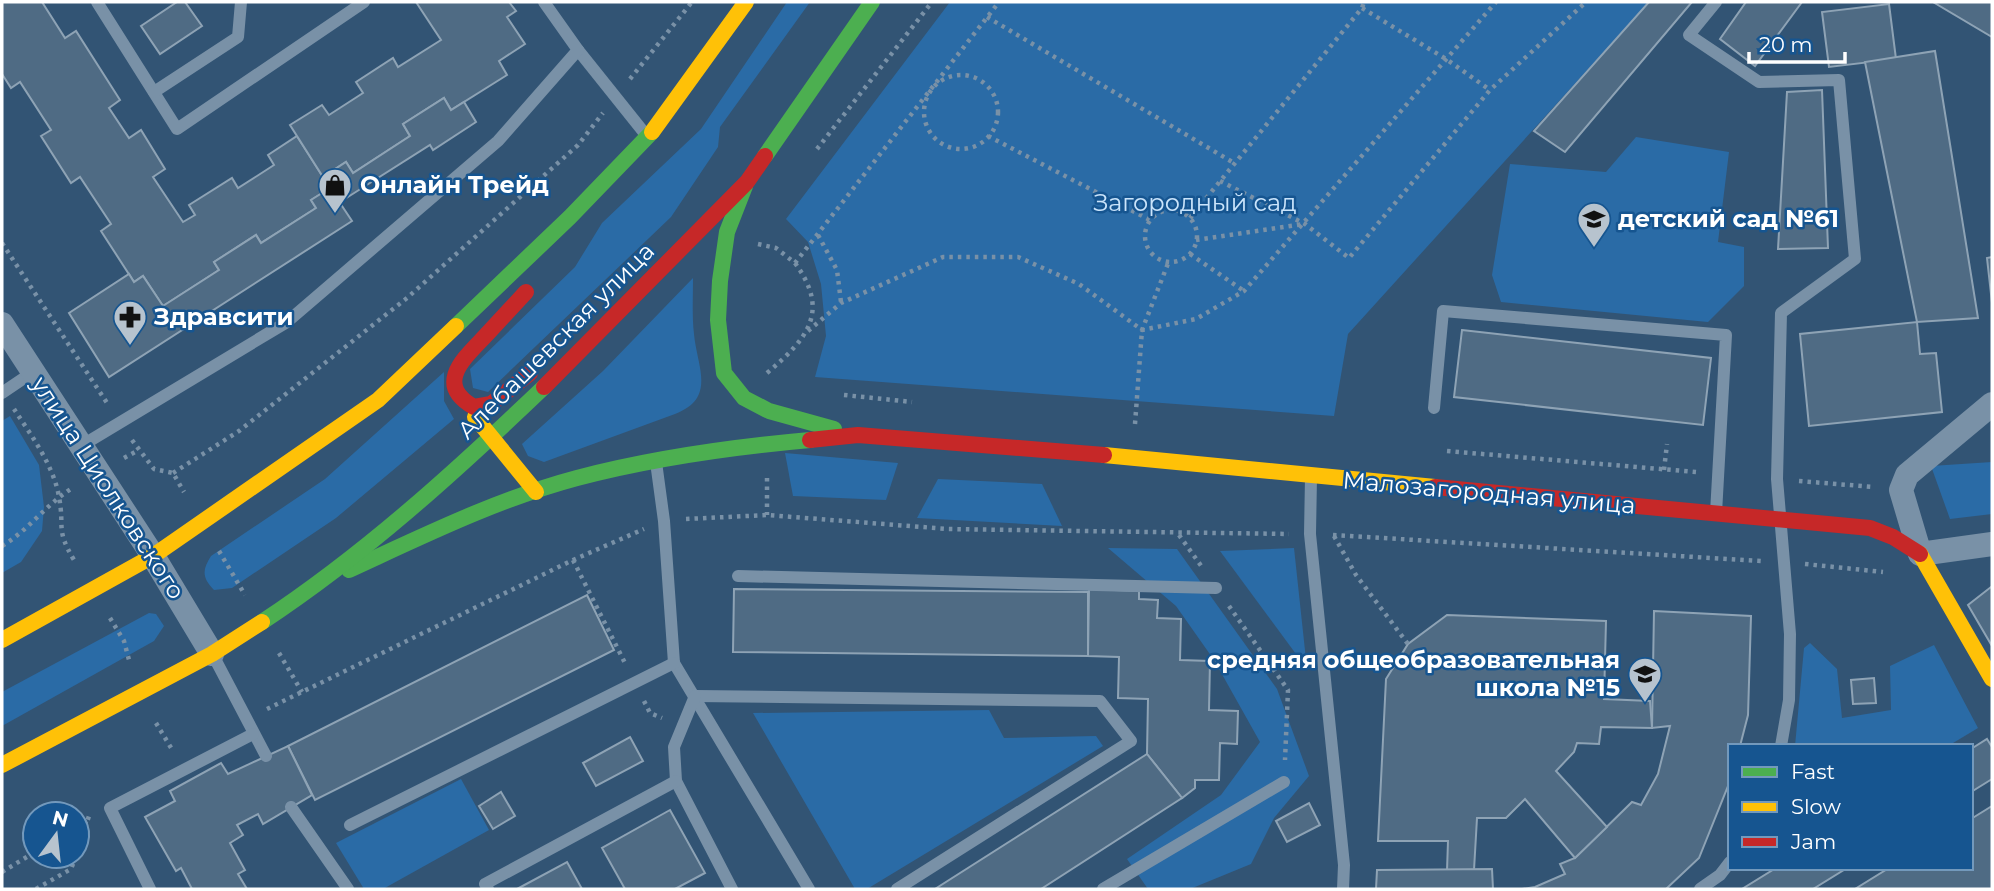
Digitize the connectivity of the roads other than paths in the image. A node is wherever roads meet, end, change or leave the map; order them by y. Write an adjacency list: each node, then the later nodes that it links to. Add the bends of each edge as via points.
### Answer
1 (97, 2): 11 (lane)
2 (241, 2): 11 (lane, via 238,37)
3 (365, 2): 11 (lane, via 177,129)
4 (544, 2): 10 (lane)
5 (746, 2): 12 (main road)
6 (872, 2): 9 (main road, Алебашевская улица)
7 (1716, 2): 31 (lane, via 1689,34 1759,82 1839,80 1855,260 1781,313)
8 (844, 13): 9 (main road)
9 (838, 47): 13 (main road, Алебашевская улица)
10 (578, 50): 12 (lane); 26 (lane, via 498,141 286,322)
11 (154, 92)
12 (648, 137): 14 (main road)
13 (747, 182): 18 (main road, Алебашевская улица); 24 (main road, Малозагородная улица, via 727,232 718,320 724,373 744,398 769,411)
14 (570, 217): 15 (main road); 34 (main road, via 378,400)
15 (558, 251)
16 (535, 283): 21 (main road, via 459,364 453,377 454,391)
17 (2, 324): 19 (street, улица Циолковского)
18 (585, 348): 21 (main road, via 537,368 491,404 474,407); 25 (main road, Алебашевская улица)
19 (33, 372): 20 (lane); 26 (street, улица Циолковского)
20 (2, 393)
21 (462, 401): 25 (main road)
22 (1992, 404): 33 (street, via 1907,475 1901,490)
23 (1434, 408): 30 (lane, via 1443,311 1726,335)
24 (858, 435): 27 (main road, Малозагородная улица, via 766,443); 28 (main road, Малозагородная улица)
25 (492, 438): 29 (main road); 36 (main road, Алебашевская улица)
26 (81, 446): 34 (street, улица Циолковского)
27 (656, 461): 29 (main road, Малозагородная улица, via 576,478); 40 (lane)
28 (1311, 476): 30 (main road, Малозагородная улица); 59 (lane, via 1310,534)
29 (536, 492): 36 (main road, Малозагородная улица, via 468,515)
30 (1716, 513): 31 (main road, Малозагородная улица)
31 (1780, 520): 33 (main road, Малозагородная улица, via 1870,528); 44 (lane, via 1790,634 1789,700)
32 (1992, 544): 33 (street)
33 (1920, 554): 41 (main road)
34 (153, 556): 38 (main road); 39 (street, улица Циолковского)
35 (738, 576): 37 (lane)
36 (321, 583): 39 (main road, Алебашевская улица)
37 (1216, 588)
38 (2, 640)
39 (212, 654): 43 (lane); 46 (main road, Алебашевская улица)
40 (674, 663): 42 (lane); 50 (lane)
41 (1992, 679)
42 (695, 696): 47 (lane, via 674,747); 56 (lane); 57 (lane, via 1100,701 1131,741)
43 (253, 734): 45 (lane); 52 (lane, via 110,808)
44 (1781, 744)
45 (266, 757)
46 (2, 765)
47 (676, 781): 54 (lane, via 485,884); 55 (lane)
48 (1284, 782): 58 (lane)
49 (291, 807): 53 (lane)
50 (350, 825)
51 (1728, 865): 60 (lane)
52 (150, 889)
53 (348, 889)
54 (488, 889)
55 (732, 889)
56 (809, 889)
57 (897, 889)
58 (1103, 889)
59 (1343, 889)
60 (1700, 889)

